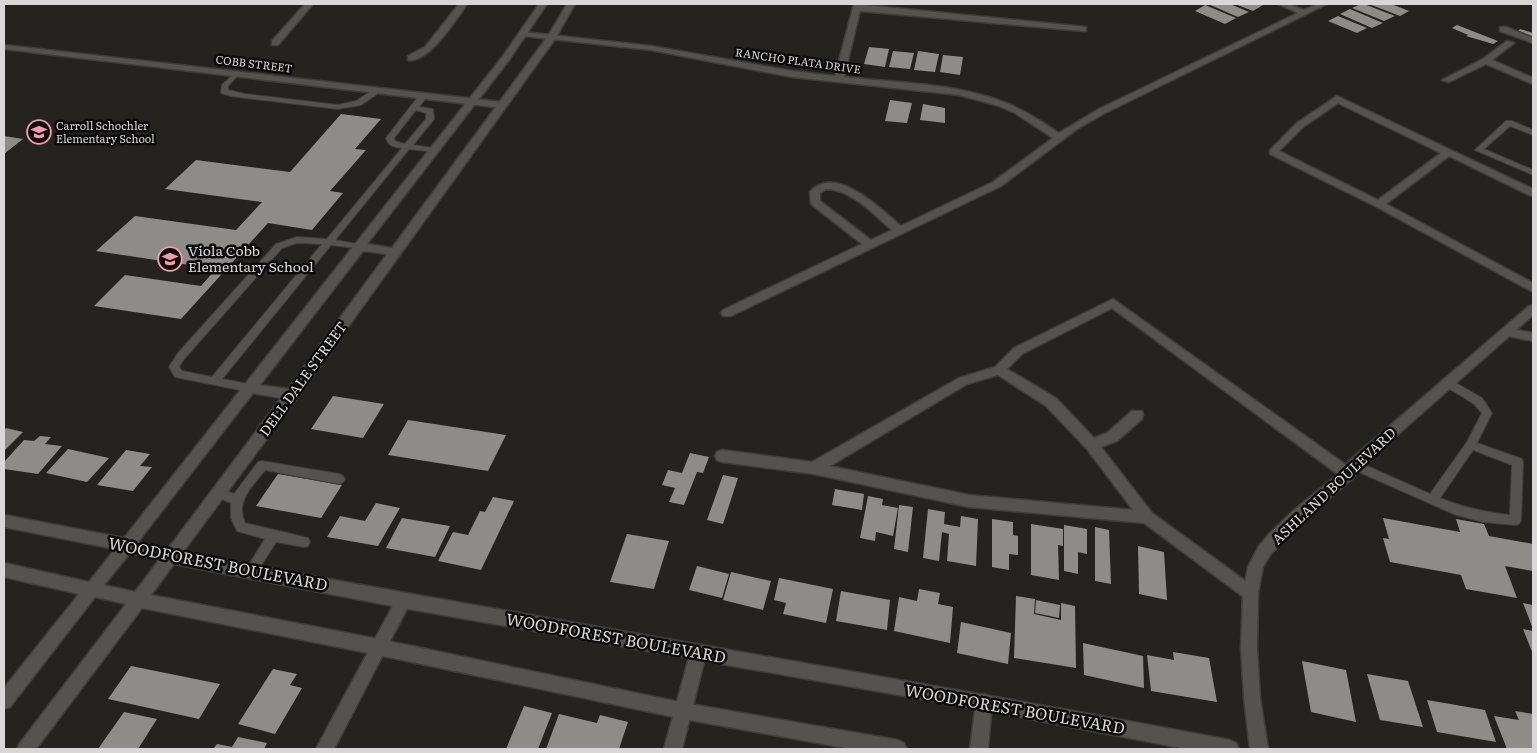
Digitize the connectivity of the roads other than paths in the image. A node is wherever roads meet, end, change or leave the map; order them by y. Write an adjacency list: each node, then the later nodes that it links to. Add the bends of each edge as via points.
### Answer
1 (309, 4): 14 (street)
2 (463, 4): 17 (street, via 428,49)
3 (543, 4): 11 (street)
4 (571, 4): 12 (street, DELL DALE STREET)
5 (1282, 4): 8 (street)
6 (1323, 4): 8 (street)
7 (857, 6): 9 (street); 20 (street)
8 (1305, 13): 29 (street, via 1102,111)
9 (1083, 29)
10 (1503, 29): 13 (street)
11 (524, 34): 12 (street, RANCHO PLATA DRIVE); 25 (street)
12 (552, 37): 20 (street, RANCHO PLATA DRIVE, via 651,48); 26 (street, DELL DALE STREET)
13 (1533, 41)
14 (275, 43)
15 (1510, 43): 18 (street)
16 (4, 47): 19 (street, COBB STREET)
17 (410, 58)
18 (1486, 62): 21 (street); 22 (street)
19 (237, 74): 23 (street, COBB STREET); 23 (lane, via 224,86 224,91 338,107 358,104)
20 (839, 79): 29 (street, RANCHO PLATA DRIVE, via 980,96 1018,111)
21 (1446, 80)
22 (1533, 81)
23 (379, 90): 24 (street, COBB STREET)
24 (424, 95): 25 (street, COBB STREET); 27 (lane)
25 (472, 101): 26 (street, COBB STREET); 31 (street)
26 (502, 105): 40 (street, DELL DALE STREET)
27 (414, 108): 30 (lane, via 390,138 396,145); 30 (lane, via 430,111 430,119)
28 (1533, 133): 33 (lane, via 1509,122 1480,150)
29 (1060, 138): 36 (street, via 997,184)
30 (406, 147): 31 (lane); 37 (lane)
31 (434, 150): 39 (street)
32 (1448, 152): 34 (street); 35 (street); 35 (street, via 1337,99 1300,125 1273,152)
33 (1533, 174)
34 (1533, 194)
35 (1379, 204): 41 (street)
36 (899, 230): 38 (street); 38 (street, via 850,191 836,186 818,189 815,192 816,202)
37 (328, 243): 39 (lane); 47 (lane); 47 (lane, via 298,239 279,246 174,367 179,374)
38 (870, 245): 43 (street)
39 (360, 247): 40 (street); 49 (street)
40 (395, 252): 50 (street, DELL DALE STREET)
41 (1533, 288)
42 (1533, 309): 44 (street, ASHLAND BOULEVARD)
43 (727, 313)
44 (1507, 332): 45 (street); 48 (street, ASHLAND BOULEVARD)
45 (1533, 337)
46 (999, 370): 52 (street, via 1051,402); 55 (street, via 963,381); 56 (street, via 1018,351 1113,304)
47 (214, 381): 49 (lane)
48 (1448, 383): 53 (lane, via 1478,401 1487,412); 56 (street, ASHLAND BOULEVARD)
49 (250, 388): 50 (street); 65 (street)
50 (292, 395): 58 (street, DELL DALE STREET)
51 (1137, 415): 52 (street, via 1112,437)
52 (1092, 444): 61 (street)
53 (1471, 445): 59 (lane); 59 (lane, via 1518,462 1515,520 1483,517)
54 (722, 456): 55 (street)
55 (814, 468): 61 (street, via 969,501)
56 (1351, 469): 59 (lane); 70 (street, ASHLAND BOULEVARD, via 1272,540 1258,560)
57 (340, 479): 60 (lane, via 262,465)
58 (219, 493): 60 (lane); 66 (street, DELL DALE STREET)
59 (1432, 499)
60 (236, 500): 63 (lane, via 241,527)
61 (1147, 517): 70 (street)
62 (4, 521): 65 (street, WOODFOREST BOULEVARD)
63 (273, 536): 64 (lane); 68 (lane)
64 (304, 542)
65 (126, 545): 66 (street, WOODFOREST BOULEVARD); 69 (street)
66 (172, 557): 68 (street, WOODFOREST BOULEVARD); 71 (street, DELL DALE STREET)
67 (4, 570): 69 (street)
68 (251, 571): 72 (street, WOODFOREST BOULEVARD)
69 (92, 589): 71 (street); 75 (street)
70 (1250, 593): 84 (street, ASHLAND BOULEVARD, via 1250,684)
71 (139, 600): 73 (street); 78 (street, DELL DALE STREET)
72 (403, 601): 73 (street); 74 (street, WOODFOREST BOULEVARD)
73 (378, 647): 77 (street); 79 (street)
74 (698, 654): 76 (street, WOODFOREST BOULEVARD); 77 (street)
75 (4, 701)
76 (984, 702): 82 (street); 83 (street, WOODFOREST BOULEVARD)
77 (684, 711): 80 (street); 81 (street)
78 (26, 749)
79 (325, 749)
80 (673, 749)
81 (898, 749)
82 (980, 749)
83 (1230, 749)
84 (1259, 749)

